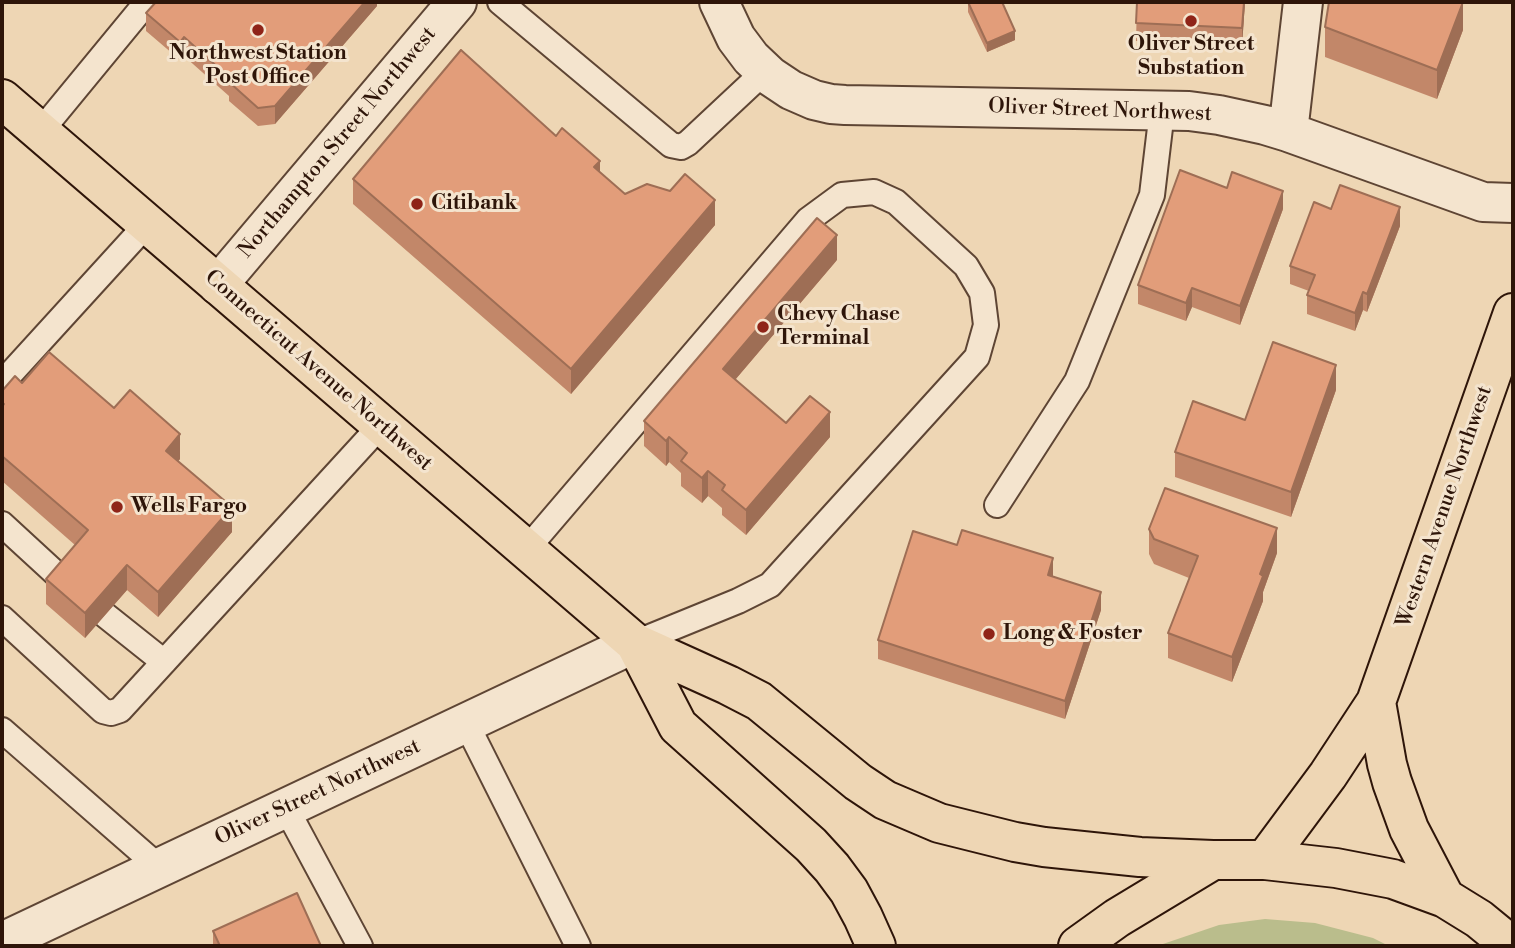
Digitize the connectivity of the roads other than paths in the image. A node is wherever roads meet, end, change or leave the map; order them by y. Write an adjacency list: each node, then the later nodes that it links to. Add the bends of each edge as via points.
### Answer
1 (147, 2): 9 (lane)
2 (457, 2): 13 (street, Northampton Street Northwest)
3 (500, 2): 6 (lane, via 671,145 681,148)
4 (719, 2): 6 (street, Oliver Street Northwest, via 736,38)
5 (1303, 2): 10 (street)
6 (765, 71): 8 (street, Oliver Street Northwest, via 791,90 831,104)
7 (2, 99): 9 (main road, Connecticut Avenue Northwest)
8 (1161, 111): 10 (street, Oliver Street Northwest, via 1219,115); 17 (lane, via 1152,195 1077,381)
9 (40, 132): 12 (main road, Connecticut Avenue Northwest)
10 (1288, 132): 11 (street, Oliver Street Northwest, via 1483,202)
11 (1513, 203)
12 (147, 224): 13 (main road, Connecticut Avenue Northwest); 15 (lane)
13 (218, 285): 16 (main road, Connecticut Avenue Northwest)
14 (1513, 313): 25 (main road, Western Avenue Northwest)
15 (2, 383)
16 (381, 425): 19 (main road, Connecticut Avenue Northwest); 24 (lane)
17 (997, 505)
18 (2, 524): 20 (lane)
19 (526, 550): 23 (main road, Connecticut Avenue Northwest); 23 (lane, via 808,220 842,195 874,192 896,202 967,265 982,293 986,325 977,357 770,585)
20 (65, 582)
21 (105, 615): 24 (lane)
22 (2, 618): 24 (lane, via 103,711 120,710)
23 (635, 643): 26 (street, Oliver Street Northwest); 29 (main road, Connecticut Avenue Northwest, via 759,701 858,782 885,800 939,823 1044,847); 36 (main road, Connecticut Avenue Northwest, via 678,726 832,868 859,908)
24 (164, 662)
25 (1376, 702): 30 (main road, Western Avenue Northwest); 32 (main road, Western Avenue Northwest, via 1392,782 1409,829)
26 (466, 723): 28 (street, Oliver Street Northwest); 35 (lane)
27 (2, 730): 31 (lane)
28 (286, 808): 31 (street, Oliver Street Northwest); 34 (lane)
29 (1213, 860): 30 (main road, Connecticut Avenue Northwest); 37 (main road)
30 (1265, 860): 32 (main road, Connecticut Avenue Northwest, via 1393,878)
31 (160, 868): 33 (street, Oliver Street Northwest)
32 (1445, 898): 38 (main road, Connecticut Avenue Northwest)
33 (2, 942)
34 (360, 946)
35 (578, 946)
36 (876, 946)
37 (1078, 946)
38 (1512, 946)

